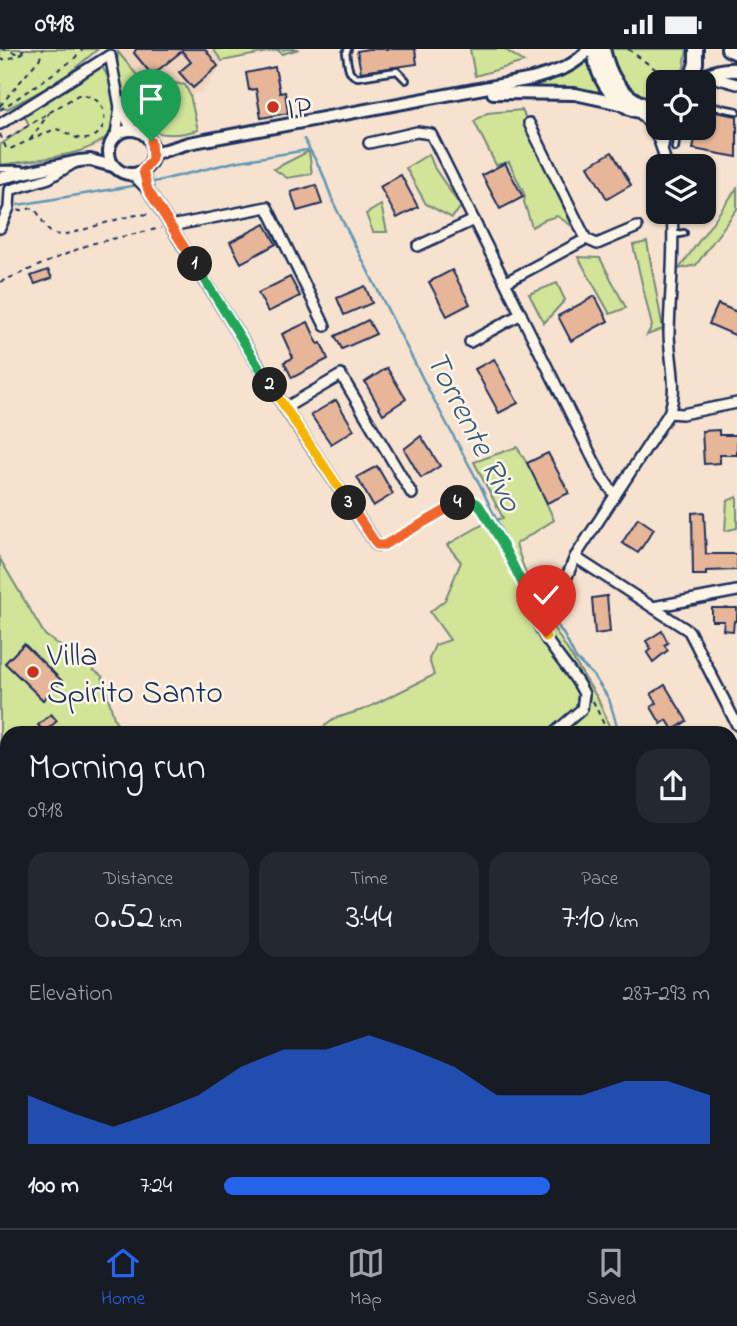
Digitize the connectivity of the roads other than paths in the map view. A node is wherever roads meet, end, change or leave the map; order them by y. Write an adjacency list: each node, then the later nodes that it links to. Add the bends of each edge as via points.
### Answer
1 (348, 49): 11 (lane, via 353,76 397,71)
2 (592, 49): 14 (street, via 562,70); 15 (main road, via 604,82)
3 (603, 49): 16 (main road, via 619,89)
4 (696, 49): 9 (main road)
5 (728, 49): 7 (main road)
6 (111, 51): 17 (street); 23 (street)
7 (737, 53)
8 (737, 69): 10 (main road)
9 (694, 70)
10 (716, 73)
11 (406, 80)
12 (716, 81): 13 (street)
13 (737, 83)
14 (463, 94): 15 (street, via 575,94); 31 (street)
15 (621, 104): 19 (main road)
16 (646, 105)
17 (120, 107): 24 (street); 25 (street)
18 (716, 108): 20 (lane)
19 (637, 110): 21 (main road); 32 (street, via 655,129)
20 (737, 111)
21 (646, 112)
22 (530, 123): 51 (street)
23 (0, 124)
24 (132, 129): 25 (street); 26 (street)
25 (116, 135): 30 (street)
26 (147, 136): 31 (street); 34 (street)
27 (664, 140): 32 (street)
28 (676, 140): 33 (lane)
29 (369, 143): 44 (street, via 417,132 431,134)
30 (109, 146): 36 (street); 37 (street)
31 (174, 146): 34 (street)
32 (663, 148): 35 (street)
33 (675, 148)
34 (153, 154): 40 (street)
35 (664, 154)
36 (84, 160): 37 (street); 39 (street); 48 (street, via 49,179 10,190)
37 (113, 166): 41 (street)
38 (0, 169): 39 (lane)
39 (37, 169): 42 (street)
40 (143, 171): 41 (street); 43 (street)
41 (128, 174): 43 (street)
42 (0, 179)
43 (148, 190): 46 (street)
44 (474, 219): 52 (street); 53 (street)
45 (673, 224): 50 (street)
46 (168, 226): 55 (street, via 267,207); 58 (street)
47 (637, 227): 51 (street, via 597,244)
48 (0, 228)
49 (684, 233): 50 (lane)
50 (673, 235): 59 (street, via 669,332 675,391)
51 (586, 239): 53 (street)
52 (418, 246)
53 (506, 282): 54 (street)
54 (521, 313): 56 (street); 61 (street)
55 (325, 326)
56 (470, 342)
57 (737, 403): 59 (street)
58 (285, 408): 60 (street, via 341,376); 62 (street)
59 (670, 413): 61 (street)
60 (412, 494)
61 (615, 495): 63 (street)
62 (377, 545)
63 (575, 557): 65 (street); 67 (street, via 554,603 537,621 584,694 582,709)
64 (737, 591): 65 (street)
65 (653, 607): 66 (street, via 689,631)
66 (737, 725)
67 (562, 726)

